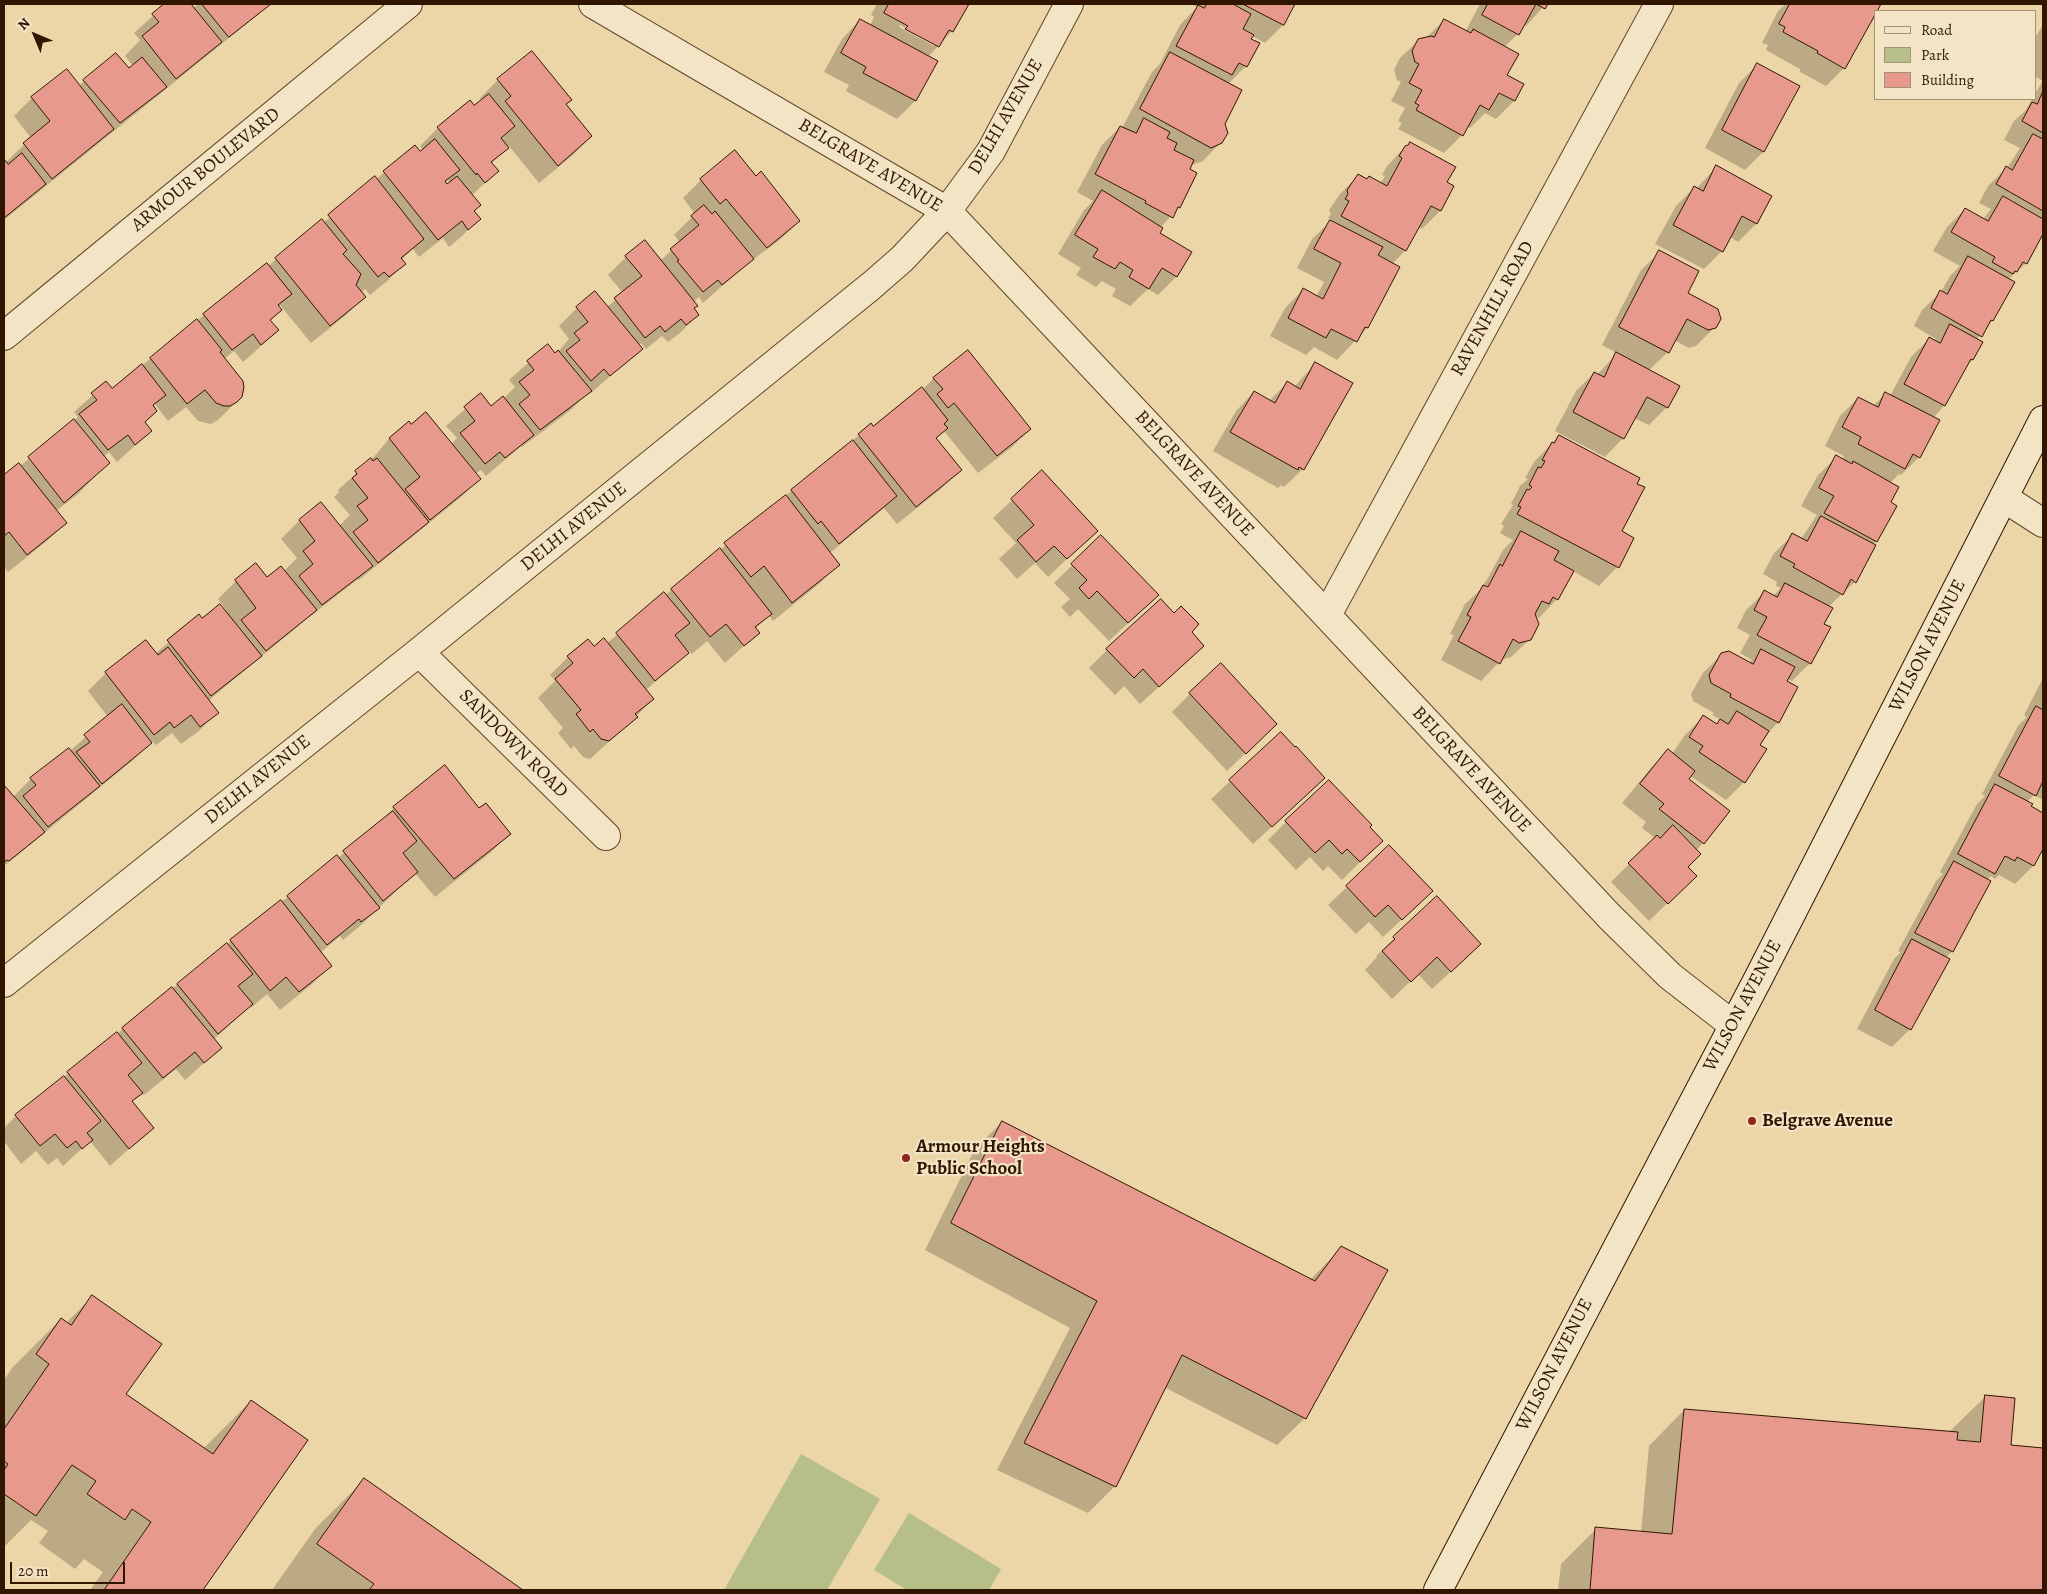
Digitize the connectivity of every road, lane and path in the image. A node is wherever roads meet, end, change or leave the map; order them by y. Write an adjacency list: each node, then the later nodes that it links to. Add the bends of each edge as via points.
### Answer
1 (408, 4): 6 (street, ARMOUR BOULEVARD)
2 (593, 4): 5 (street, BELGRAVE AVENUE)
3 (1069, 4): 5 (street, DELHI AVENUE, via 991,151)
4 (1659, 4): 10 (street, RAVENHILL ROAD)
5 (947, 211): 10 (street, BELGRAVE AVENUE); 11 (street, DELHI AVENUE, via 902,260 871,286)
6 (4, 336)
7 (2043, 420): 8 (street, WILSON AVENUE)
8 (2004, 498): 9 (street); 14 (street, WILSON AVENUE)
9 (2043, 523)
10 (1327, 616): 14 (street, BELGRAVE AVENUE, via 1610,918 1670,976)
11 (420, 652): 12 (street, SANDOWN ROAD); 13 (street, DELHI AVENUE)
12 (606, 836)
13 (4, 983)
14 (1733, 1025): 15 (street, WILSON AVENUE)
15 (1438, 1590)

